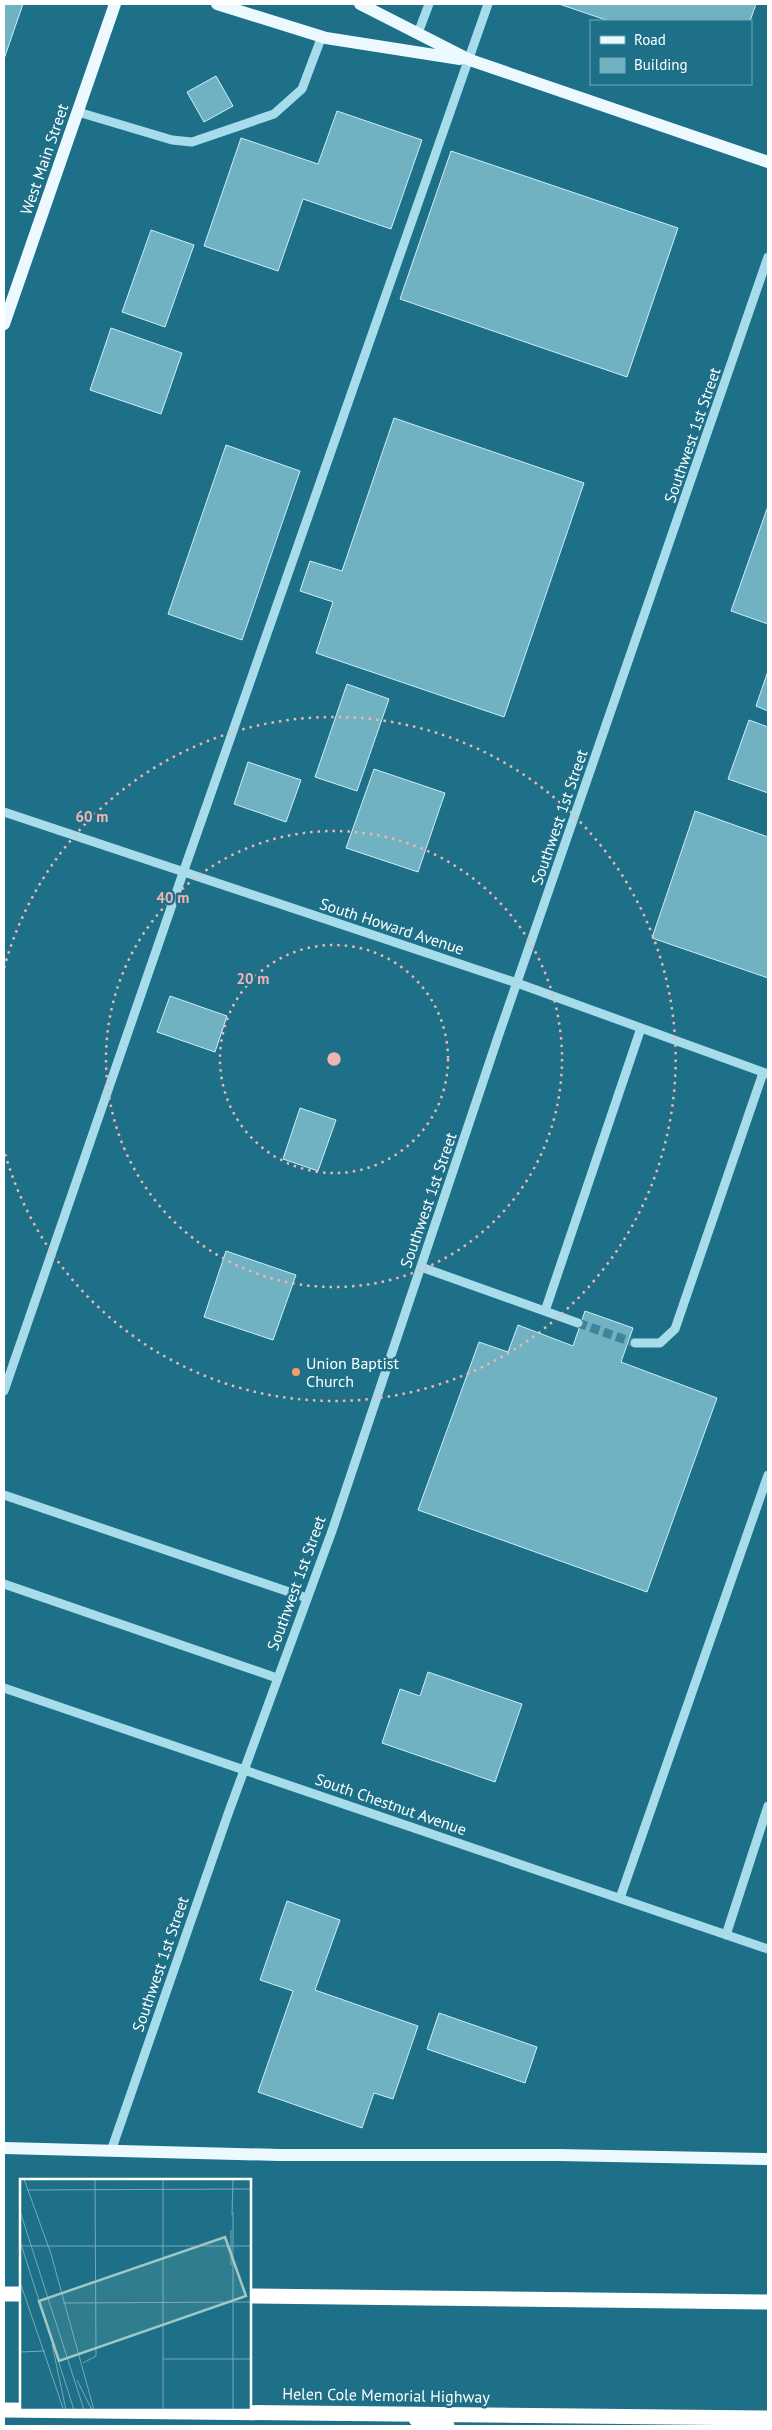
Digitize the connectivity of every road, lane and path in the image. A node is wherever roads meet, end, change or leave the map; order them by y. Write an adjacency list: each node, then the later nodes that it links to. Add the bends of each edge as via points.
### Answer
1 (115, 4): 9 (main road, West Main Street)
2 (216, 4): 7 (main road)
3 (360, 4): 6 (main road)
4 (428, 4): 6 (street)
5 (488, 4): 8 (street)
6 (418, 33): 8 (main road)
7 (322, 36): 8 (main road); 9 (street, via 302,89 274,114 192,142 172,140)
8 (470, 60): 10 (main road); 15 (street)
9 (78, 112): 13 (main road, West Main Street)
10 (768, 162)
11 (768, 257): 12 (street, Southwest 1st Street)
12 (764, 283): 16 (street, Southwest 1st Street)
13 (4, 324)
14 (4, 812): 15 (street, South Howard Avenue)
15 (182, 873): 16 (street, South Howard Avenue); 23 (street)
16 (517, 984): 17 (street, South Howard Avenue); 19 (street, Southwest 1st Street)
17 (641, 1028): 18 (street, South Howard Avenue); 20 (street)
18 (766, 1074): 22 (street, via 675,1329 660,1344)
19 (421, 1267): 20 (street); 29 (street, Southwest 1st Street)
20 (545, 1311): 21 (street)
21 (578, 1323)
22 (635, 1343)
23 (4, 1391)
24 (768, 1475): 26 (street)
25 (4, 1495): 29 (street)
26 (759, 1502): 27 (street); 35 (street)
27 (768, 1506)
28 (4, 1584): 30 (street)
29 (306, 1598): 30 (street, Southwest 1st Street)
30 (277, 1678): 32 (street, Southwest 1st Street)
31 (4, 1688): 32 (street, South Chestnut Avenue)
32 (244, 1769): 35 (street, South Chestnut Avenue); 39 (street, Southwest 1st Street)
33 (768, 1806): 34 (street)
34 (765, 1825): 36 (street)
35 (620, 1898): 36 (street, South Chestnut Avenue)
36 (726, 1935): 37 (street, South Chestnut Avenue)
37 (768, 1949)
38 (4, 2148): 39 (main road)
39 (111, 2151): 40 (main road)
40 (768, 2159)
41 (4, 2294): 42 (highway)
42 (20, 2294)
43 (251, 2296): 44 (highway)
44 (768, 2302)
45 (4, 2410): 46 (highway, Helen Cole Memorial Highway)
46 (387, 2412): 47 (highway, Helen Cole Memorial Highway); 48 (highway)
47 (768, 2418)
48 (447, 2426)

